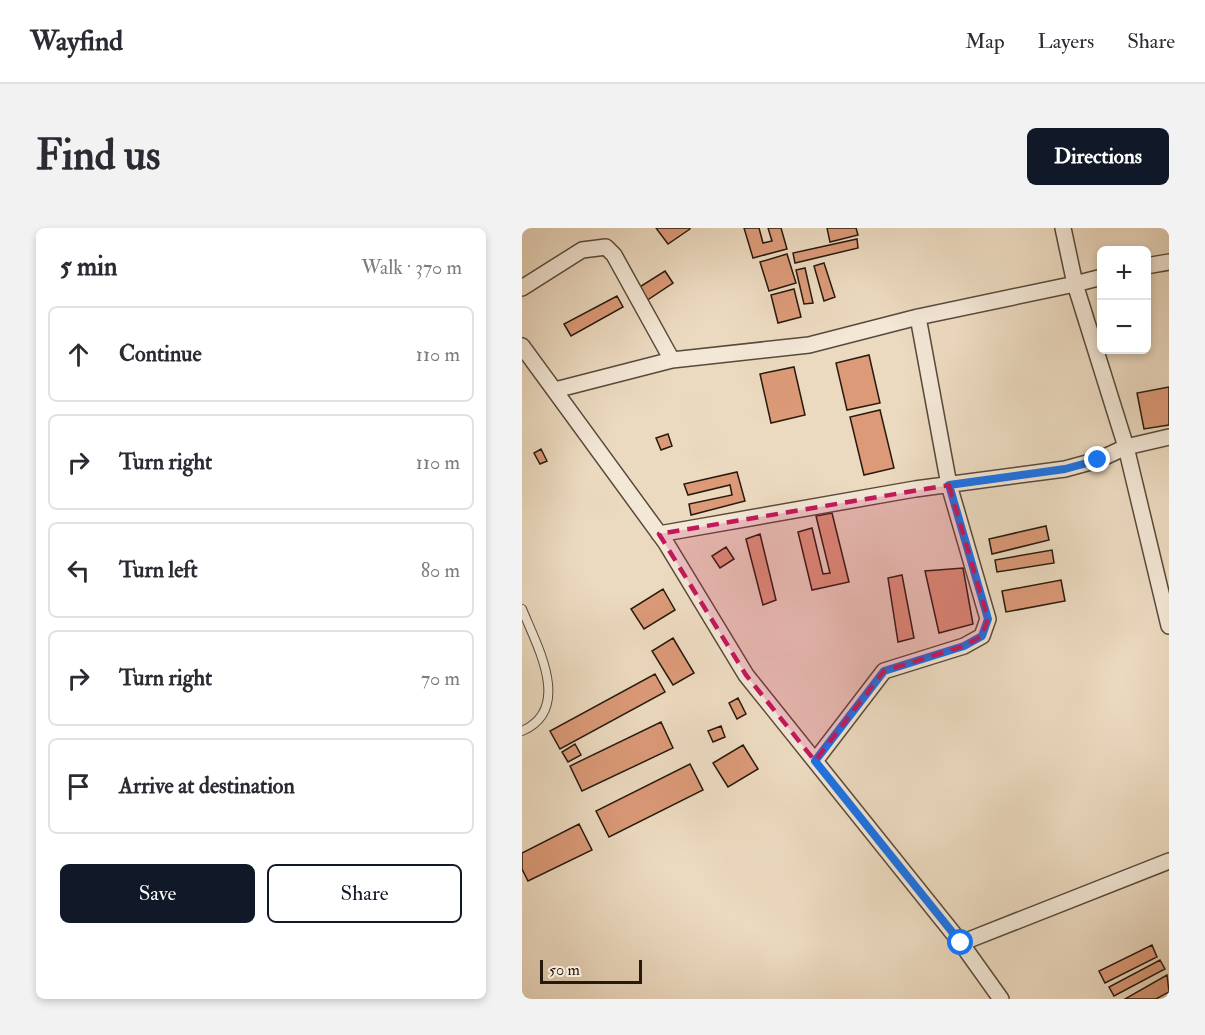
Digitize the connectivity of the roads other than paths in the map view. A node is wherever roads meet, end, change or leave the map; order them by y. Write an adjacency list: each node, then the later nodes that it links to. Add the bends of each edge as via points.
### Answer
1 (1063, 228): 5 (street)
2 (1169, 262): 3 (street)
3 (1151, 265)
4 (1097, 278): 5 (street)
5 (1075, 284): 7 (street); 12 (street)
6 (522, 288): 9 (street, via 582,250 606,247)
7 (918, 317): 9 (street, via 809,345); 13 (street)
8 (522, 346): 10 (street)
9 (672, 360): 10 (street)
10 (555, 390): 14 (street)
11 (1169, 437): 12 (street)
12 (1126, 447): 13 (street, via 1065,469); 16 (street)
13 (949, 485): 14 (street); 18 (street, via 988,619 982,636 964,646 884,671)
14 (659, 534): 18 (street, via 746,675)
15 (522, 609): 17 (lane, via 544,663 550,700 536,725)
16 (1169, 626)
17 (522, 731)
18 (815, 761): 20 (street)
19 (1169, 861): 20 (street)
20 (961, 943): 21 (street)
21 (1001, 999)

